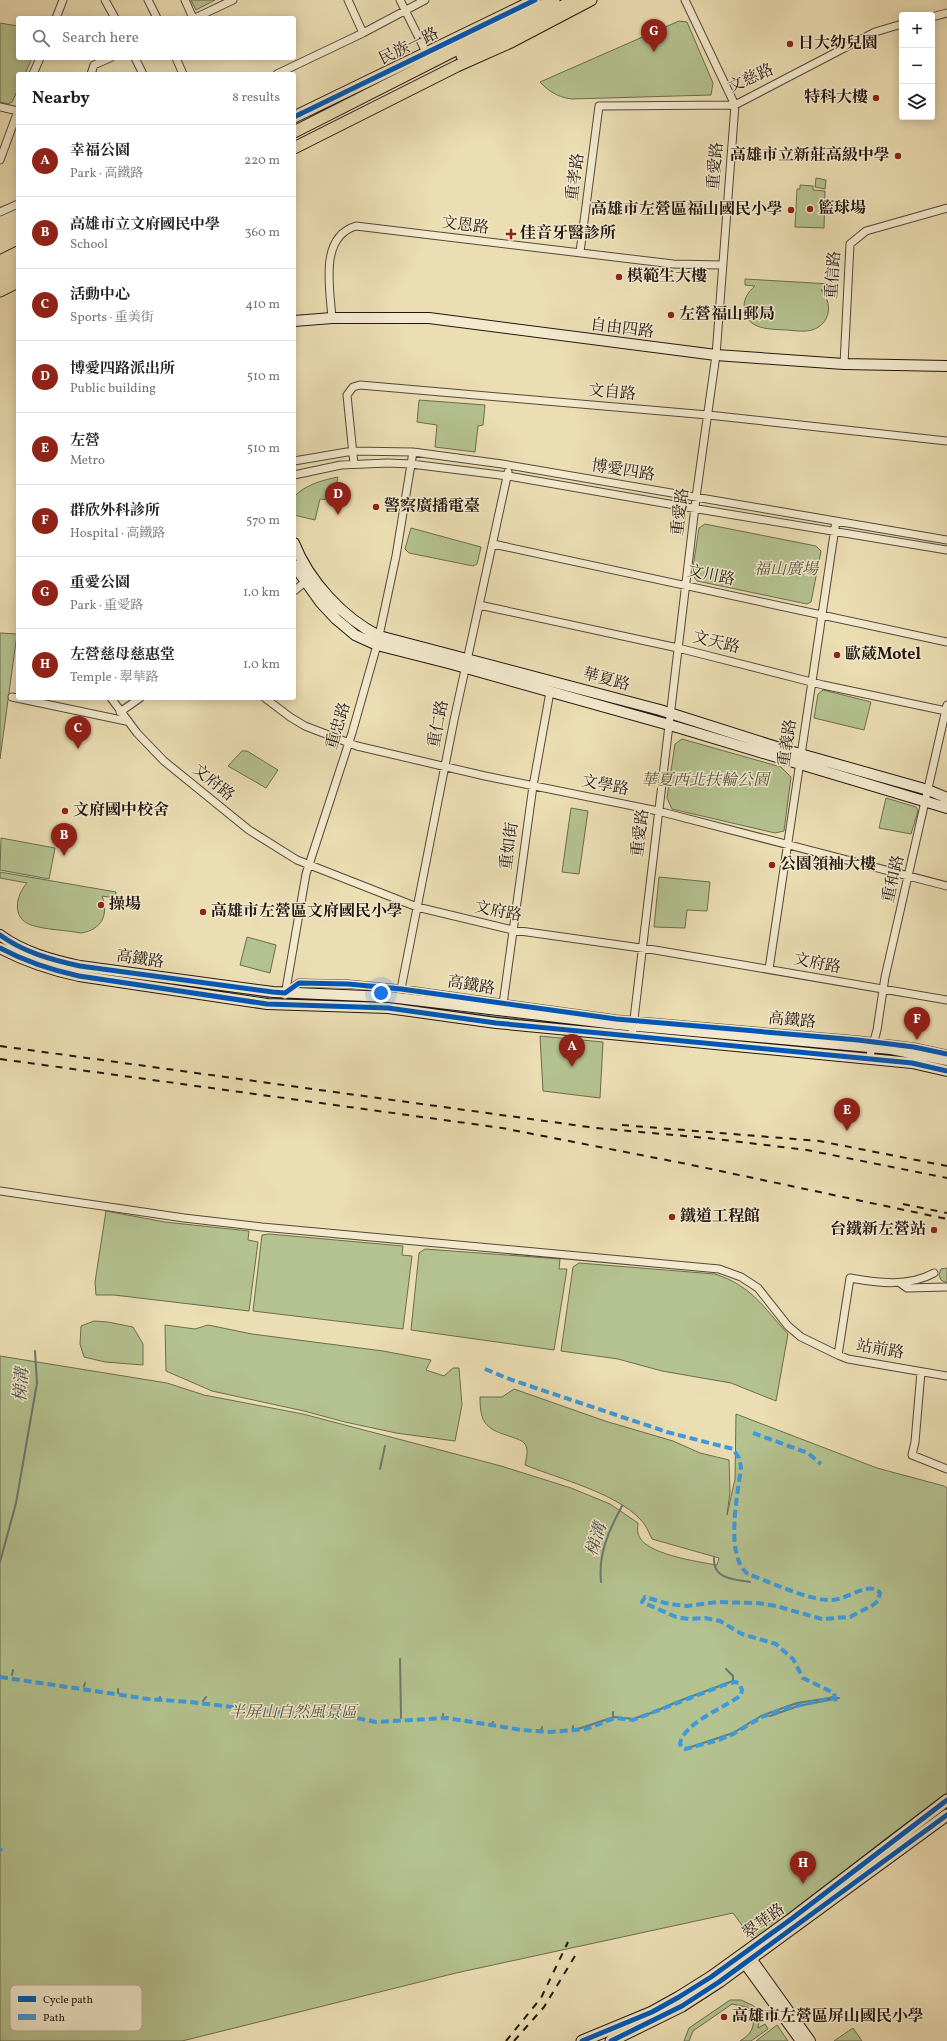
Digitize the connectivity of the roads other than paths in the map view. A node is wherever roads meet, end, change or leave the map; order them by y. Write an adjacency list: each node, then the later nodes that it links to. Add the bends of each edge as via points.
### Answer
1 (64, 0): 17 (street)
2 (105, 0): 18 (street)
3 (148, 0): 19 (street)
4 (185, 0): 20 (street)
5 (233, 0): 14 (street)
6 (348, 0): 24 (street)
7 (400, 0): 15 (street)
8 (425, 0): 15 (street)
9 (535, 0): 25 (main road, 民族一路)
10 (554, 0): 25 (main road, 民族一路)
11 (574, 0): 42 (main road, 民族一路)
12 (591, 0): 43 (main road)
13 (685, 0): 35 (street)
14 (221, 3): 21 (street)
15 (405, 10): 24 (street); 25 (street)
16 (947, 13): 22 (street)
17 (57, 16)
18 (113, 16)
19 (156, 16)
20 (193, 16)
21 (198, 16)
22 (935, 16)
23 (899, 25): 35 (street, 文慈路, via 875,32)
24 (363, 33): 34 (street)
25 (428, 57): 40 (main road, 民族一路); 41 (main road, 民族一路)
26 (39, 60): 30 (street)
27 (105, 60): 31 (street, via 94,65)
28 (136, 60): 32 (street)
29 (177, 60): 33 (street)
30 (34, 72)
31 (92, 72)
32 (142, 72)
33 (182, 72)
34 (281, 72)
35 (735, 105): 36 (street, 文慈路); 52 (street, 重愛路)
36 (599, 106): 48 (street, 重孝路)
37 (0, 107): 38 (street)
38 (16, 111)
39 (16, 116): 44 (street)
40 (296, 116)
41 (296, 131)
42 (296, 140)
43 (296, 147)
44 (0, 160)
45 (16, 205): 47 (street)
46 (947, 208): 61 (street, 重信路, via 866,231 850,244)
47 (0, 212)
48 (580, 252): 52 (street, 文恩路, via 673,264); 58 (street, 文恩路, via 356,226 343,231 332,247)
49 (16, 253): 50 (main road)
50 (0, 261)
51 (16, 264): 53 (main road)
52 (722, 265): 60 (street, 重愛路)
53 (0, 272)
54 (16, 273): 55 (main road)
55 (0, 281)
56 (16, 283): 57 (main road)
57 (0, 291)
58 (332, 318): 59 (street, 自由四路); 60 (street, 自由四路, via 429,318)
59 (296, 322)
60 (716, 356): 61 (street, 自由四路); 63 (street, 重愛路)
61 (844, 364): 62 (street, 自由四路)
62 (947, 366)
63 (708, 416): 64 (street, 文自路); 65 (street, 文自路, via 360,385 353,387 348,396); 73 (street, 重愛路)
64 (947, 441)
65 (353, 451): 66 (street, 博愛四路); 67 (street, 博愛四路); 68 (street, 文自路)
66 (413, 452): 69 (street, 重忠路); 70 (street, 博愛四路)
67 (296, 461)
68 (354, 464): 69 (street, 博愛四路); 71 (street, 博愛四路)
69 (412, 464): 72 (street, 博愛四路); 87 (street, 重忠路)
70 (510, 466): 72 (street, 重仁路); 73 (street, 博愛四路)
71 (296, 474)
72 (508, 476): 74 (street, 博愛四路); 78 (street, 重仁路)
73 (696, 496): 74 (street, 重愛路); 75 (street, 博愛四路)
74 (695, 509): 76 (street, 博愛四路); 83 (street, 重愛路)
75 (836, 521): 76 (street, 重義路); 77 (street, 博愛四路)
76 (836, 532): 80 (street, 博愛四路); 86 (street, 重義路)
77 (947, 540)
78 (493, 544): 83 (street, 文川路); 85 (street, 重仁路)
79 (296, 546): 87 (street, 華夏路, via 328,596 346,616)
80 (947, 550)
81 (296, 569): 82 (street, 華夏路)
82 (305, 582): 84 (street); 87 (street, 華夏路, via 336,619 356,635)
83 (686, 585): 86 (street, 文川路); 89 (street, 重愛路)
84 (296, 589)
85 (479, 605): 89 (street, 文天路); 90 (street, 重仁路)
86 (824, 615): 88 (street, 文川路); 91 (street, 重義路)
87 (378, 640): 90 (street, 華夏路); 104 (street, 重忠路)
88 (947, 642)
89 (678, 648): 91 (street, 文天路); 101 (street, 重愛路)
90 (466, 663): 92 (street, 華夏路); 101 (street, 華夏路); 106 (street, 重仁路)
91 (812, 682): 99 (street, 文天路); 105 (street, 重義路)
92 (550, 692): 103 (street, 華夏路); 107 (street, 重如街)
93 (12, 697): 94 (street)
94 (16, 698)
95 (26, 700): 102 (street)
96 (112, 700): 100 (street, 文府路)
97 (137, 700): 100 (street)
98 (268, 700): 104 (street, 文學路, via 305,726)
99 (946, 708): 108 (street, 重和路)
100 (120, 712): 102 (street, 文府路)
101 (671, 713): 103 (street, 重愛路); 105 (street, 華夏路)
102 (126, 721): 113 (street, 文府路, via 164,761 215,804 249,830 286,854)
103 (669, 725): 105 (street, 華夏路); 111 (street, 重愛路)
104 (349, 743): 106 (street, 文學路); 113 (street, 重忠路)
105 (800, 758): 108 (street, 華夏路); 112 (street, 重義路)
106 (445, 767): 107 (street, 文學路); 116 (street, 重仁路)
107 (533, 786): 111 (street, 文學路); 117 (street, 重如街)
108 (927, 796): 109 (street, 華夏路); 110 (street, 華夏路); 114 (street, 重和路)
109 (947, 798)
110 (947, 808)
111 (658, 811): 112 (street, 文學路); 120 (street, 重愛路)
112 (788, 845): 114 (street, 文學路); 121 (street, 重義路)
113 (309, 865): 116 (street, 文府路); 124 (street, 重忠路)
114 (909, 876): 115 (street, 文學路); 123 (street, 重和路)
115 (947, 886)
116 (417, 908): 117 (street, 文府路); 122 (street, 重仁路)
117 (513, 930): 120 (street, 文府路); 126 (street, 重如街)
118 (0, 935): 124 (street, 高鐵路, via 31,952 80,966)
119 (0, 948): 127 (street, 高鐵路, via 21,960 49,970)
120 (642, 948): 121 (street, 文府路); 128 (street, 重愛路)
121 (769, 969): 123 (street, 文府路)
122 (401, 989): 124 (street, 高鐵路, via 299,983); 126 (street, 高鐵路)
123 (884, 990): 125 (street, 文府路); 130 (street, 重和路)
124 (285, 993): 127 (street, 重忠路); 128 (street, 高鐵路, via 389,997)
125 (947, 1000)
126 (502, 1004): 128 (street, 高鐵路)
127 (284, 1005): 129 (street, 高鐵路, via 388,1008 496,1023)
128 (633, 1023): 129 (street, 重愛路); 130 (street, 高鐵路)
129 (632, 1036): 132 (street, 高鐵路)
130 (872, 1045): 131 (street, 高鐵路, via 914,1047); 132 (street, 重和路); 133 (street, 高鐵路)
131 (947, 1054)
132 (868, 1058): 134 (street, 高鐵路, via 912,1063)
133 (947, 1060)
134 (947, 1071)
135 (0, 1191): 139 (street, via 262,1227 719,1269 741,1277 758,1288 788,1326 801,1337)
136 (934, 1273): 137 (street)
137 (900, 1283): 138 (street, via 907,1288); 139 (street, 站前路, via 850,1278)
138 (947, 1286)
139 (838, 1355): 140 (street, 站前路)
140 (920, 1372): 141 (street, 站前路); 142 (street, via 912,1455)
141 (947, 1376)
142 (947, 1469)
143 (947, 1800): 145 (main road, 翠華路)
144 (947, 1815): 145 (main road, 翠華路)
145 (745, 1957): 146 (main road, 翠華路, via 680,1998); 147 (main road, 翠華路, via 682,2006); 148 (street); 149 (street)
146 (582, 2041)
147 (611, 2041)
148 (801, 2041)
149 (810, 2041)

